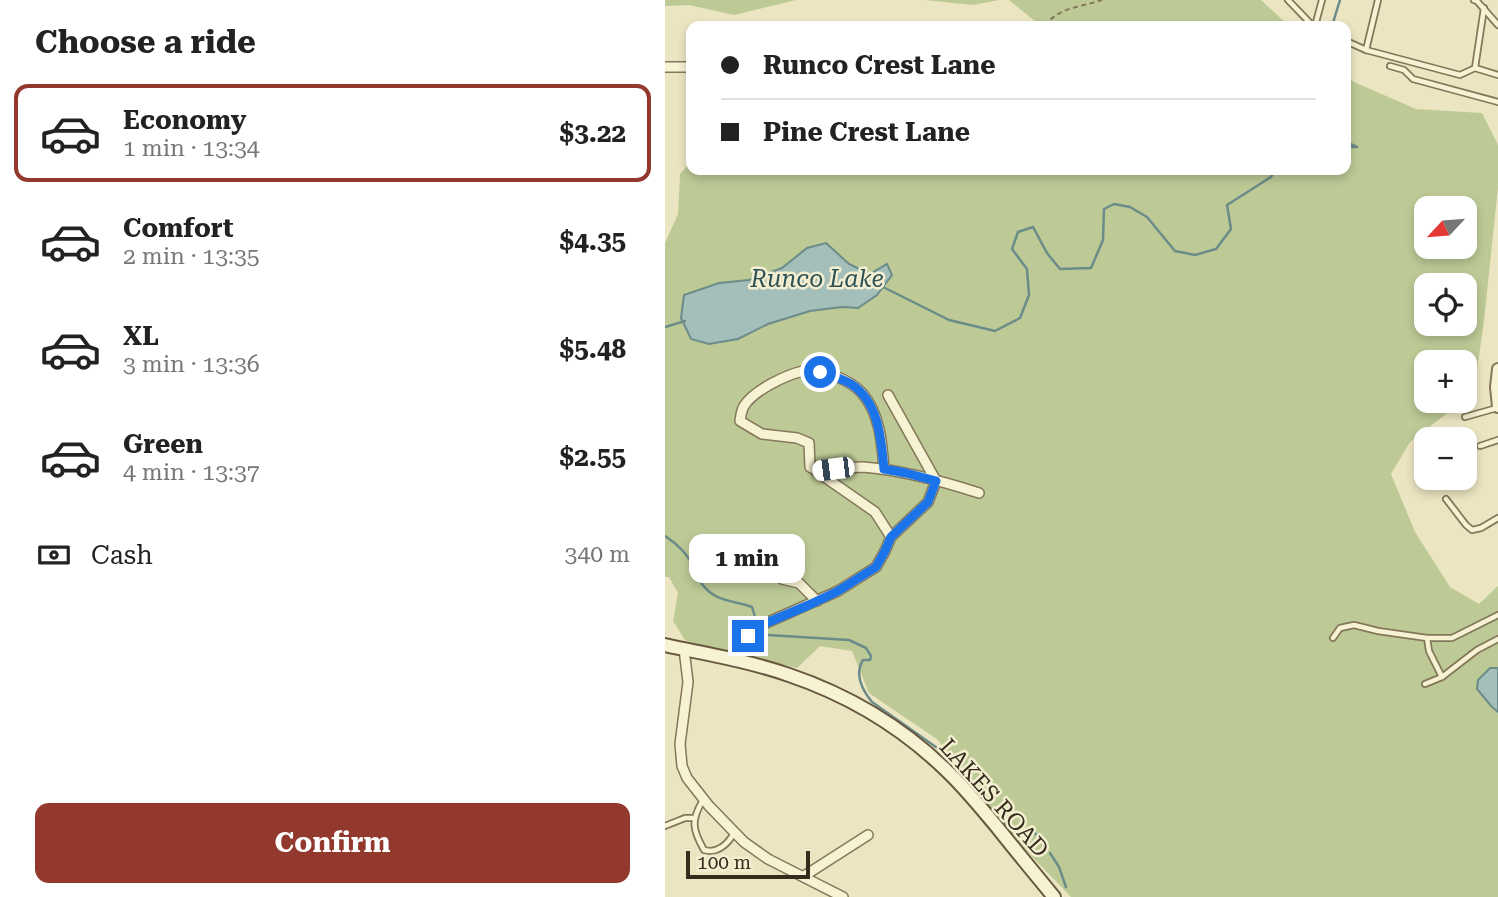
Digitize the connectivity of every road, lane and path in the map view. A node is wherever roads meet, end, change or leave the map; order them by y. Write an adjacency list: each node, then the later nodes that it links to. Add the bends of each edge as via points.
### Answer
1 (1102, 0): 7 (path, via 1063,11)
2 (1288, 0): 8 (lane)
3 (1322, 0): 9 (lane)
4 (1378, 0): 12 (lane)
5 (1474, 0): 6 (lane)
6 (1485, 8): 10 (lane); 16 (lane)
7 (1048, 21)
8 (1309, 21)
9 (1316, 21)
10 (1498, 25)
11 (1351, 43): 12 (lane)
12 (1366, 50): 16 (lane, via 1460,75)
13 (1390, 66): 18 (lane, via 1413,79)
14 (665, 67): 15 (street)
15 (686, 67)
16 (1475, 68): 17 (lane)
17 (1498, 75)
18 (1498, 102)
19 (1498, 369): 21 (street)
20 (888, 395): 27 (street)
21 (1498, 408): 22 (lane)
22 (1465, 417)
23 (1498, 440): 24 (lane)
24 (1480, 446)
25 (884, 469): 26 (street); 26 (street, via 879,429 866,398 839,378 805,371 756,393 741,410 740,421 762,434 809,443 810,467); 27 (street)
26 (816, 471): 31 (street, via 875,512)
27 (936, 481): 28 (street); 31 (street, via 928,502)
28 (979, 493)
29 (1446, 499): 30 (lane, via 1472,530)
30 (1498, 518)
31 (891, 537): 33 (street, via 876,567)
32 (782, 579): 33 (street, via 799,583)
33 (817, 601): 40 (street, via 764,624)
34 (1498, 615): 36 (lane, via 1452,638)
35 (1333, 638): 36 (lane, via 1340,628 1354,625)
36 (1426, 638): 41 (lane)
37 (1498, 639): 41 (lane)
38 (665, 645): 39 (main road, LAKES ROAD)
39 (684, 649): 40 (main road, LAKES ROAD); 43 (street, via 688,681 680,744 682,766)
40 (727, 658): 50 (main road, LAKES ROAD, via 789,675 880,718 949,772)
41 (1442, 677): 42 (lane)
42 (1425, 684)
43 (704, 799): 44 (lane); 46 (street)
44 (694, 818): 45 (lane); 46 (lane, via 702,847 708,851 722,846)
45 (665, 826)
46 (734, 832): 48 (street, via 768,859)
47 (868, 835): 48 (street)
48 (804, 876): 49 (street)
49 (843, 897)
50 (1054, 897)

